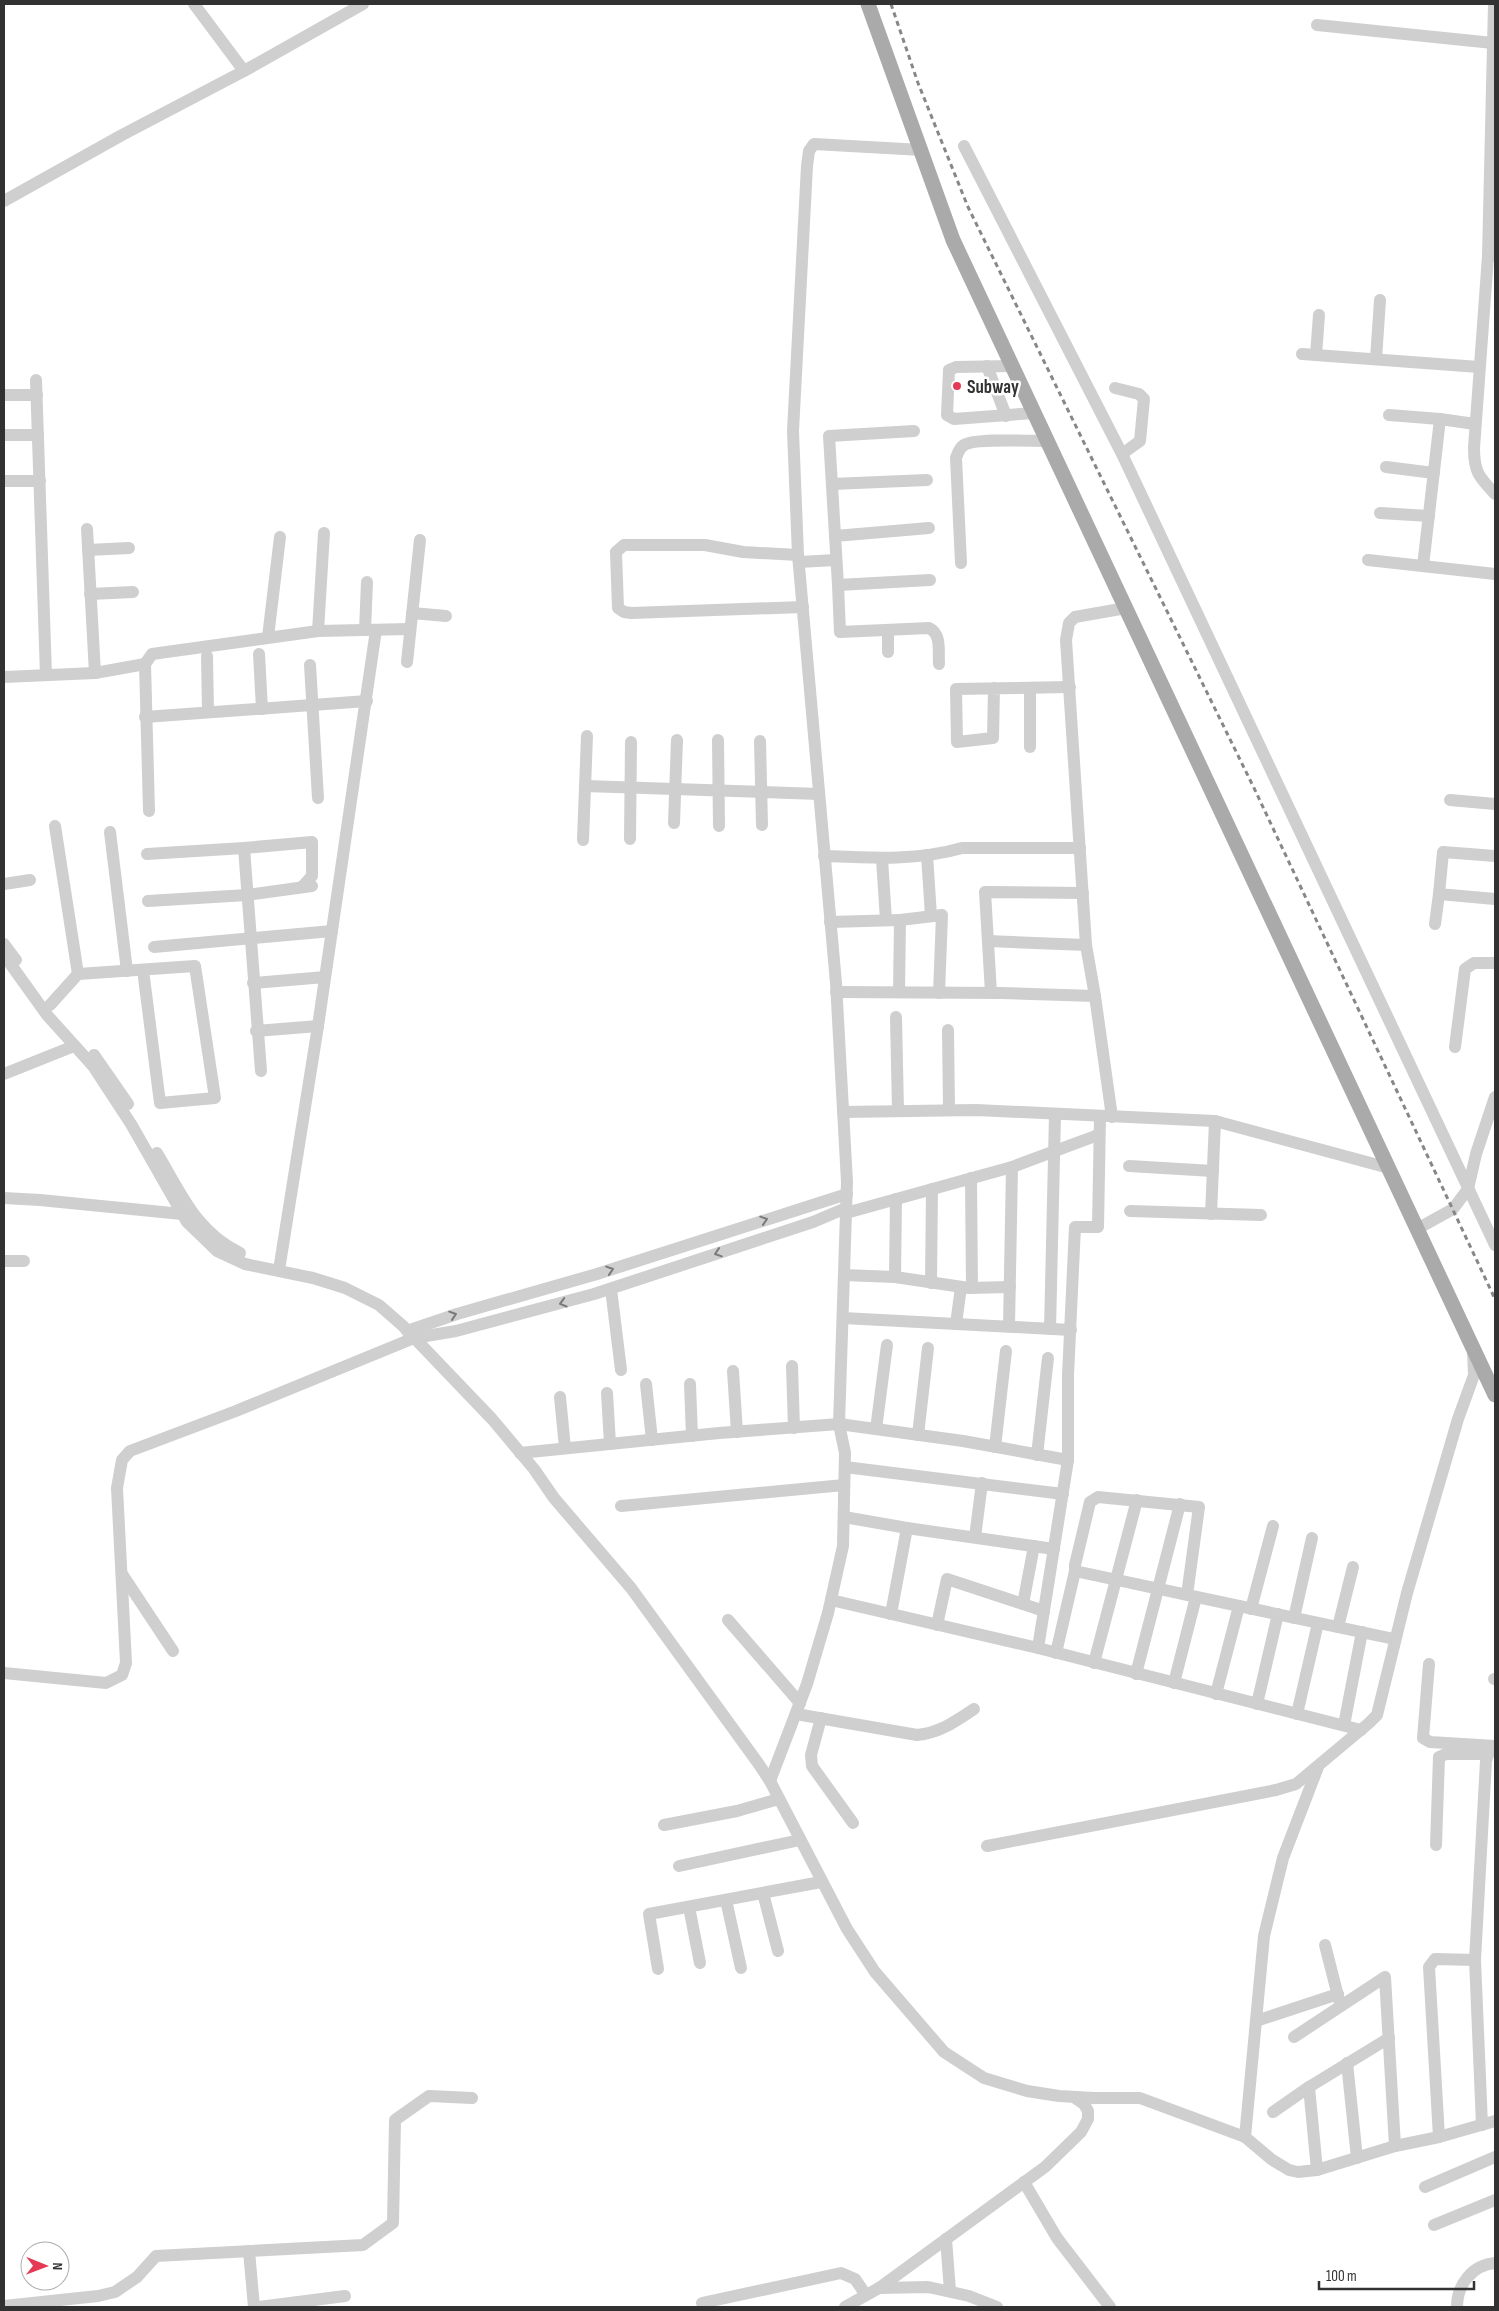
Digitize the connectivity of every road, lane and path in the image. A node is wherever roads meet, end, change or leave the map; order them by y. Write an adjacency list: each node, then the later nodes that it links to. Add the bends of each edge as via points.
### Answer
1 (194, 4): 7 (street)
2 (363, 4): 7 (street)
3 (868, 4): 9 (main road)
4 (1494, 4): 6 (street)
5 (1317, 25): 6 (street)
6 (1493, 43): 11 (street)
7 (244, 71): 10 (street)
8 (964, 146): 33 (street)
9 (922, 150): 18 (main road, via 953,240); 51 (street, via 814,144 810,151 793,431)
10 (4, 200)
11 (1492, 256): 19 (street)
12 (1380, 300): 16 (street)
13 (1319, 315): 15 (street)
14 (1302, 354): 15 (street)
15 (1316, 355): 16 (street)
16 (1376, 359): 19 (street)
17 (987, 366): 18 (street); 26 (street); 26 (street, via 949,370 947,415 954,420)
18 (1012, 366): 24 (main road)
19 (1479, 367): 28 (street)
20 (36, 380): 22 (street)
21 (1115, 388): 33 (street, via 1139,394 1144,399 1140,441)
22 (37, 394): 23 (street); 31 (street)
23 (4, 395)
24 (1034, 413): 26 (street); 32 (main road)
25 (1389, 415): 27 (street)
26 (1006, 416)
27 (1440, 419): 28 (street); 35 (street)
28 (1475, 424): 40 (street, via 1474,466)
29 (914, 431): 39 (street, via 829,436)
30 (4, 435): 31 (street)
31 (38, 435): 38 (street)
32 (1047, 441): 54 (street, via 978,442 966,443 960,448 956,458); 63 (main road)
33 (1122, 454): 174 (street)
34 (1386, 467): 35 (street)
35 (1434, 473): 42 (street)
36 (927, 480): 39 (street)
37 (4, 481): 38 (street)
38 (40, 481): 79 (street)
39 (832, 484): 46 (street)
40 (1495, 494)
41 (1380, 513): 42 (street)
42 (1428, 516): 55 (street)
43 (930, 528): 46 (street)
44 (87, 529): 50 (street)
45 (324, 533): 69 (street)
46 (835, 536): 52 (street)
47 (280, 537): 70 (street)
48 (420, 540): 64 (street)
49 (129, 548): 50 (street)
50 (88, 550): 61 (street)
51 (799, 558): 52 (street); 62 (street); 62 (street, via 705,545 624,545 616,552 618,608 631,613)
52 (836, 560): 59 (street)
53 (1368, 560): 55 (street)
54 (961, 563)
55 (1423, 566): 56 (street)
56 (1495, 574)
57 (930, 580): 59 (street)
58 (366, 582): 67 (street)
59 (838, 585): 68 (street, via 840,632)
60 (133, 592): 61 (street)
61 (90, 594): 78 (street)
62 (802, 607): 100 (street)
63 (1126, 608): 81 (street, via 1085,614 1069,623 1066,640); 171 (main road)
64 (412, 613): 65 (street); 66 (street)
65 (446, 616)
66 (410, 628): 67 (street); 74 (street)
67 (374, 630): 69 (street); 84 (street)
68 (888, 630): 71 (street); 76 (street, via 935,630)
69 (318, 631): 70 (street)
70 (268, 637): 75 (street, via 152,654)
71 (888, 652)
72 (259, 654): 86 (street)
73 (207, 656): 87 (street)
74 (407, 662)
75 (145, 664): 78 (street); 88 (street)
76 (939, 664)
77 (310, 666): 85 (street)
78 (95, 673): 79 (street)
79 (46, 675): 80 (street)
80 (4, 677)
81 (1070, 687): 83 (street); 113 (street)
82 (994, 688): 82 (street, via 956,689 957,742 993,738); 83 (street)
83 (1030, 688): 94 (street)
84 (367, 701): 85 (street); 131 (street)
85 (313, 705): 86 (street); 101 (street)
86 (262, 709): 87 (street)
87 (208, 712): 88 (street)
88 (145, 717): 104 (street)
89 (587, 736): 95 (street)
90 (677, 740): 97 (street)
91 (718, 740): 98 (street)
92 (760, 741): 99 (street)
93 (631, 742): 96 (street)
94 (1030, 747)
95 (585, 786): 96 (street); 111 (street)
96 (631, 786): 97 (street); 110 (street)
97 (675, 788): 98 (street); 105 (street)
98 (718, 790): 99 (street); 108 (street)
99 (760, 791): 100 (street); 106 (street)
100 (819, 794): 116 (street)
101 (318, 798)
102 (1450, 800): 103 (street)
103 (1495, 804)
104 (149, 811)
105 (674, 823)
106 (762, 825)
107 (55, 826): 141 (street)
108 (719, 826)
109 (110, 832): 140 (street)
110 (630, 839)
111 (583, 840)
112 (244, 848): 114 (street); 123 (street); 123 (street, via 312,842 312,876 307,886)
113 (1080, 848): 115 (street, via 962,848); 121 (street)
114 (146, 854)
115 (927, 854): 118 (street); 126 (street)
116 (824, 856): 118 (street); 129 (street)
117 (1495, 856): 122 (street, via 1443,852)
118 (882, 859): 127 (street)
119 (30, 880): 120 (street)
120 (4, 884)
121 (1083, 893): 133 (street, via 985,892); 135 (street)
122 (1440, 894): 124 (street); 130 (street)
123 (247, 895): 125 (street); 132 (street)
124 (1495, 899)
125 (148, 901)
126 (932, 916): 128 (street); 146 (street, via 942,915)
127 (886, 920): 128 (street); 129 (street)
128 (900, 920): 145 (street)
129 (830, 922): 144 (street)
130 (1435, 924)
131 (332, 931): 132 (street); 142 (street)
132 (250, 940): 136 (street); 143 (street)
133 (988, 941): 135 (street); 147 (street)
134 (4, 944): 149 (street)
135 (1086, 945): 148 (street)
136 (154, 947)
137 (4, 955): 151 (street)
138 (1495, 963): 156 (street, via 1474,963 1465,969)
139 (143, 970): 139 (street, via 195,966 215,1098 160,1103); 140 (street)
140 (127, 971): 141 (street)
141 (78, 974): 149 (street)
142 (325, 977): 143 (street); 152 (street)
143 (253, 983): 153 (street)
144 (836, 992): 145 (street); 162 (street)
145 (899, 992): 146 (street)
146 (939, 992): 147 (street)
147 (991, 993): 148 (street)
148 (1095, 996): 164 (street)
149 (50, 1005): 151 (street)
150 (896, 1017): 161 (street)
151 (57, 1019): 155 (street); 179 (street, via 104,1067)
152 (318, 1026): 153 (street); 188 (street)
153 (256, 1030): 157 (street)
154 (948, 1030): 160 (street)
155 (74, 1046): 158 (street); 179 (street, via 93,1066)
156 (1455, 1047)
157 (261, 1071)
158 (4, 1074)
159 (1495, 1097): 166 (street)
160 (949, 1110): 161 (street); 163 (street)
161 (898, 1111): 162 (street)
162 (843, 1112): 176 (street)
163 (1055, 1115): 164 (street); 168 (street)
164 (1106, 1117): 165 (street); 167 (street)
165 (1215, 1121): 171 (street); 172 (street)
166 (1490, 1128): 174 (street, via 1476,1154)
167 (1098, 1135): 168 (street); 199 (street, via 1098,1227 1075,1227)
168 (1054, 1152): 170 (street); 198 (street)
169 (1129, 1166): 172 (street)
170 (1012, 1168): 173 (street); 192 (street)
171 (1390, 1168): 184 (main road)
172 (1213, 1171): 182 (street)
173 (971, 1178): 175 (street); 193 (street)
174 (1468, 1188): 184 (street, via 1453,1209); 185 (street)
175 (932, 1189): 178 (street); 191 (street)
176 (847, 1194): 180 (street); 200 (street, one-way to 176, via 457,1314 598,1274)
177 (4, 1198): 179 (street)
178 (896, 1199): 180 (street); 190 (street)
179 (186, 1211): 188 (street, via 202,1238 217,1251 245,1264)
180 (846, 1211): 189 (street); 194 (street, one-way to 194)
181 (1130, 1211): 182 (street)
182 (1211, 1214): 183 (street)
183 (1261, 1215)
184 (1418, 1229): 202 (main road)
185 (1495, 1245)
186 (4, 1261): 187 (street)
187 (24, 1262)
188 (279, 1270): 200 (street, via 344,1288 379,1305)
189 (844, 1276): 190 (street); 195 (street)
190 (896, 1278): 191 (street)
191 (931, 1283): 193 (street)
192 (1010, 1287): 193 (street); 197 (street)
193 (967, 1288): 196 (street)
194 (611, 1289): 200 (street, one-way to 200, via 466,1329); 207 (street)
195 (843, 1318): 196 (street); 214 (street)
196 (956, 1324): 197 (street)
197 (1009, 1326): 198 (street)
198 (1050, 1329): 199 (street)
199 (1071, 1330): 226 (street)
200 (411, 1334): 224 (street); 243 (street, via 236,1412 130,1451 122,1460 118,1475)
201 (887, 1346): 216 (street)
202 (1472, 1346): 212 (main road); 259 (street, via 1474,1375 1458,1419)
203 (928, 1348): 218 (street)
204 (1006, 1350): 222 (street)
205 (1048, 1358): 225 (street)
206 (792, 1366): 215 (street)
207 (621, 1370)
208 (733, 1371): 217 (street)
209 (646, 1384): 220 (street)
210 (690, 1384): 219 (street)
211 (607, 1393): 221 (street)
212 (1495, 1395)
213 (560, 1398): 223 (street)
214 (840, 1424): 215 (street); 216 (street); 227 (street)
215 (794, 1428): 217 (street)
216 (876, 1429): 218 (street)
217 (738, 1432): 219 (street)
218 (918, 1435): 222 (street)
219 (692, 1436): 220 (street)
220 (652, 1440): 221 (street)
221 (610, 1444): 223 (street)
222 (995, 1447): 225 (street)
223 (565, 1448): 224 (street)
224 (520, 1453): 278 (street, via 642,1602)
225 (1037, 1454): 226 (street)
226 (1068, 1460): 230 (street)
227 (844, 1467): 228 (street); 229 (street)
228 (982, 1484): 230 (street); 237 (street)
229 (844, 1485): 233 (street); 234 (street)
230 (1063, 1494): 240 (street)
231 (1137, 1500): 232 (street); 242 (street, via 1098,1497 1090,1502); 244 (street)
232 (1180, 1504): 245 (street); 246 (street, via 1199,1507)
233 (621, 1506)
234 (844, 1517): 236 (street); 247 (street, via 843,1546)
235 (1273, 1526): 249 (street)
236 (907, 1528): 237 (street); 251 (street)
237 (975, 1537): 239 (street)
238 (1312, 1538): 253 (street)
239 (1034, 1546): 240 (street); 248 (street)
240 (1054, 1550): 250 (street)
241 (1353, 1567): 257 (street)
242 (1076, 1571): 244 (street); 262 (street)
243 (122, 1572): 261 (street); 265 (street, via 126,1663 122,1675 106,1683)
244 (1116, 1580): 245 (street); 263 (street)
245 (1158, 1588): 246 (street); 266 (street)
246 (1192, 1596): 249 (street); 267 (street)
247 (831, 1600): 251 (street); 270 (street)
248 (1023, 1604): 250 (street); 256 (street, via 946,1579)
249 (1245, 1607): 252 (street); 268 (street)
250 (1044, 1611): 260 (street)
251 (891, 1614): 256 (street)
252 (1278, 1614): 253 (street); 269 (street)
253 (1294, 1618): 255 (street)
254 (728, 1620): 270 (street)
255 (1318, 1623): 257 (street); 272 (street)
256 (937, 1625): 260 (street)
257 (1338, 1627): 258 (street)
258 (1362, 1632): 259 (street); 274 (street)
259 (1394, 1639): 275 (street, via 1376,1714)
260 (1038, 1648): 262 (street)
261 (173, 1651)
262 (1056, 1653): 263 (street)
263 (1094, 1663): 266 (street)
264 (1429, 1664): 276 (street, via 1423,1738 1430,1742)
265 (4, 1673)
266 (1136, 1674): 267 (street)
267 (1174, 1683): 268 (street)
268 (1216, 1694): 269 (street)
269 (1257, 1704): 272 (street)
270 (798, 1709): 273 (street); 278 (street)
271 (974, 1709): 273 (street, via 947,1727 917,1735)
272 (1297, 1714): 274 (street)
273 (821, 1718): 280 (street, via 811,1755 812,1766)
274 (1344, 1725): 275 (street)
275 (1361, 1730): 277 (street)
276 (1493, 1750): 283 (street, via 1439,1757); 292 (street)
277 (1319, 1764): 284 (street, via 1296,1784 1276,1790); 297 (street, via 1283,1858 1270,1906)
278 (770, 1781): 279 (street)
279 (779, 1799): 281 (street); 282 (street)
280 (853, 1823)
281 (664, 1825)
282 (800, 1840): 285 (street); 286 (street)
283 (1436, 1845)
284 (987, 1846)
285 (679, 1866)
286 (821, 1882): 287 (street); 302 (street, via 874,1972 944,2052 984,2078 1008,2087)
287 (763, 1893): 288 (street); 291 (street)
288 (726, 1900): 289 (street); 294 (street)
289 (690, 1907): 293 (street); 295 (street, via 649,1914)
290 (1325, 1945): 296 (street)
291 (778, 1951)
292 (1476, 1960): 306 (street); 307 (street, via 1435,1959 1429,1967)
293 (700, 1963)
294 (741, 1968)
295 (658, 1969)
296 (1339, 2000): 297 (street); 298 (street); 299 (street, via 1385,1977)
297 (1256, 2021): 308 (street)
298 (1294, 2037)
299 (1389, 2038): 300 (street); 309 (street)
300 (1347, 2063): 301 (street); 311 (street)
301 (1309, 2087): 304 (street); 312 (street)
302 (1074, 2097): 308 (street, via 1140,2098); 313 (street, via 1088,2111 1082,2132)
303 (472, 2098): 318 (street, via 429,2096 395,2120 393,2222 363,2245)
304 (1273, 2112)
305 (1495, 2121): 306 (street)
306 (1482, 2125): 307 (street)
307 (1439, 2137): 309 (street)
308 (1245, 2138): 312 (street, via 1289,2170)
309 (1395, 2146): 311 (street)
310 (1495, 2157): 314 (street)
311 (1357, 2158): 312 (street)
312 (1317, 2170)
313 (1024, 2182): 317 (street); 329 (street, via 1058,2238)
314 (1425, 2187)
315 (1495, 2200): 316 (street)
316 (1434, 2225)
317 (946, 2239): 320 (street); 322 (street)
318 (249, 2251): 324 (street, via 156,2256 137,2277 115,2292); 325 (street)
319 (1495, 2263): 330 (street, via 1480,2266 1460,2287)
320 (950, 2291): 322 (street, via 928,2287); 328 (street)
321 (345, 2296): 326 (street)
322 (870, 2296): 323 (street, via 855,2279 841,2273); 327 (street)
323 (702, 2303)
324 (4, 2306)
325 (254, 2307)
326 (259, 2307)
327 (845, 2307)
328 (997, 2307)
329 (1110, 2307)
330 (1457, 2307)

